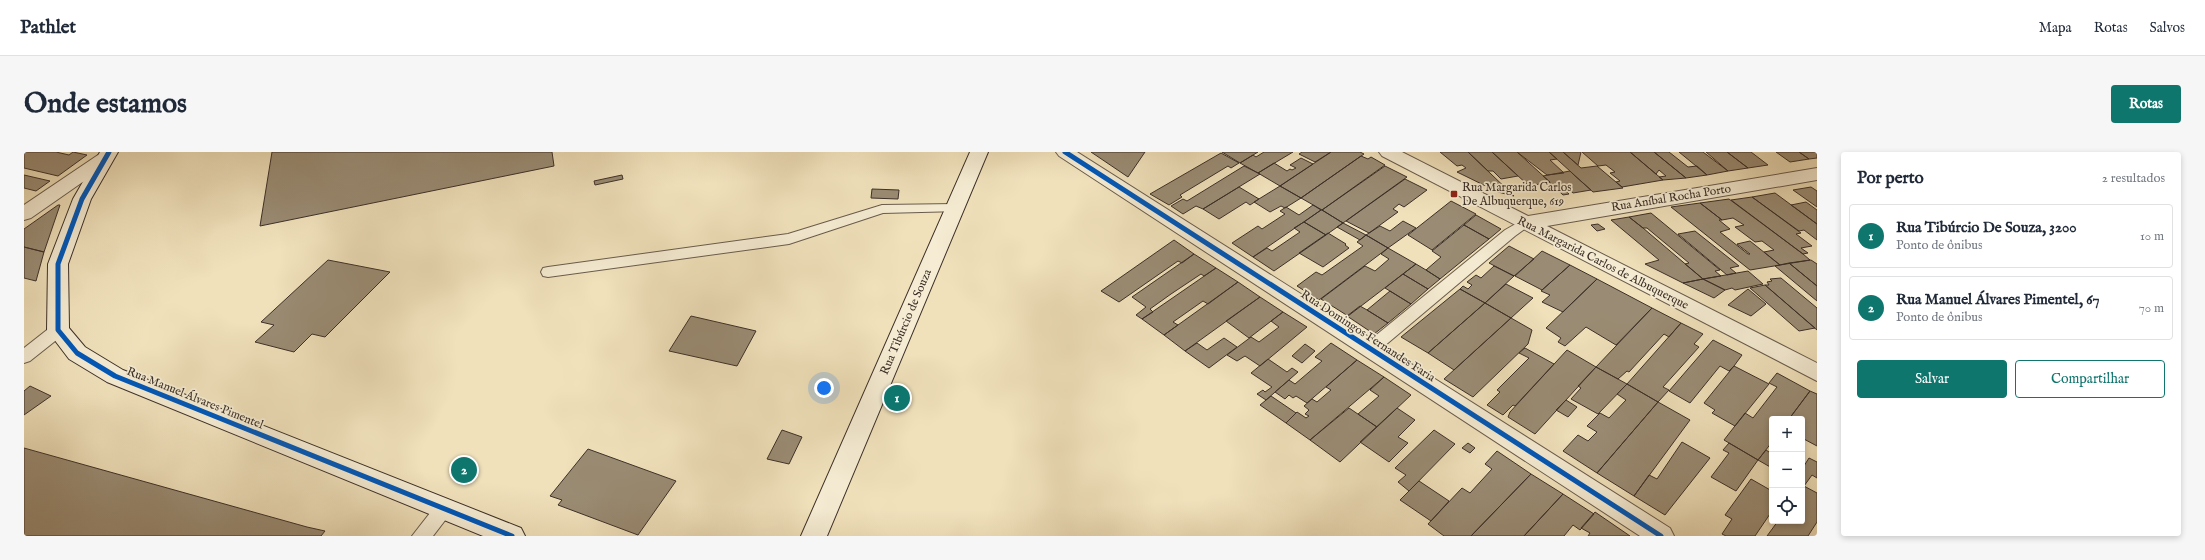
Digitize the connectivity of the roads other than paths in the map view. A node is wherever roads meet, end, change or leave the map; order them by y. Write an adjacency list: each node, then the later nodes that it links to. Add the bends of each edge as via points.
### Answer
1 (979, 152): 6 (street, Rua Tibúrcio de Souza)
2 (1065, 152): 11 (street, Rua Domingos Fernandes Faria)
3 (1388, 152): 8 (street, Rua Margarida Carlos de Albuquerque)
4 (106, 156): 7 (street); 10 (street, via 82,199 58,264)
5 (1817, 174): 8 (street, Rua Aníbal Rocha Porto)
6 (955, 208): 9 (lane, via 882,209 789,239); 17 (street, Rua Tibúrcio de Souza)
7 (24, 214)
8 (1526, 223): 11 (lane, via 1510,233); 13 (street, Rua Margarida Carlos de Albuquerque)
9 (548, 272)
10 (58, 330): 12 (lane); 14 (street, Rua Manuel Álvares Pimentel, via 77,353 115,376)
11 (1370, 349): 18 (street, Rua Domingos Fernandes Faria)
12 (24, 357)
13 (1817, 373)
14 (444, 510): 15 (lane); 16 (street, Rua Manuel Álvares Pimentel)
15 (421, 536)
16 (512, 536)
17 (814, 536)
18 (1661, 536)

